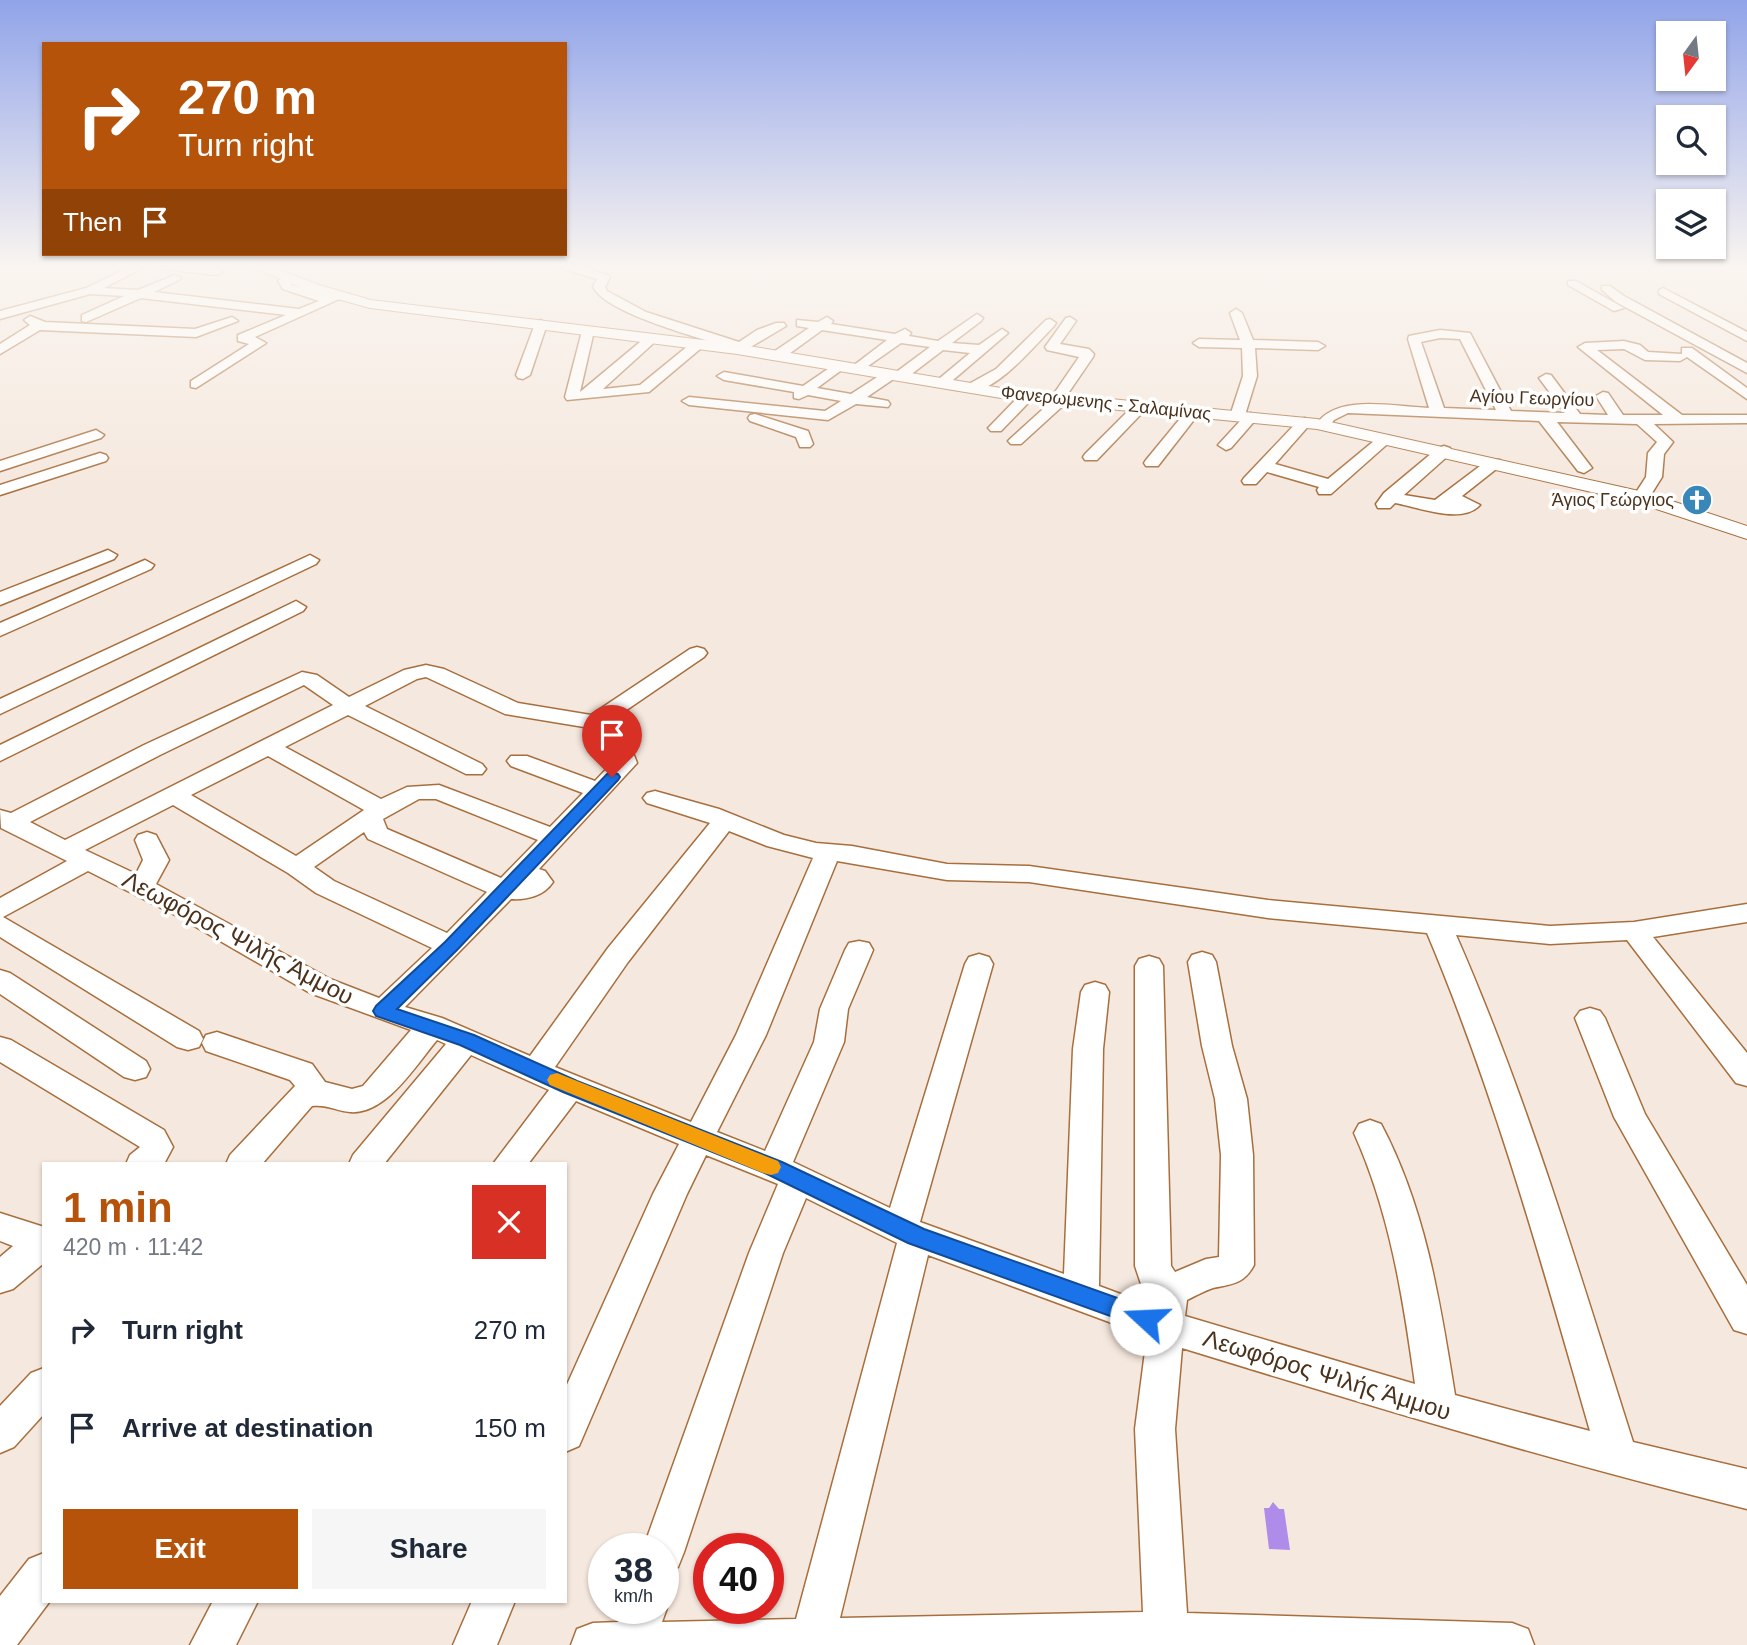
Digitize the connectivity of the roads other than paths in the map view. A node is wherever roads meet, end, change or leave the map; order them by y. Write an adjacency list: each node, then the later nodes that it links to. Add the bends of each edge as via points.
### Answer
1 (256, 342): 45 (street, via 260,343)
2 (535, 342): 38 (street)
3 (586, 342): 40 (street)
4 (649, 342): 43 (street)
5 (672, 342): 23 (main road, Φανερωμενης - Σαλαμίνας)
6 (721, 342): 31 (street)
7 (753, 342): 31 (street)
8 (797, 342): 32 (street)
9 (847, 342): 33 (street)
10 (893, 342): 36 (street)
11 (924, 342): 24 (street)
12 (943, 342): 24 (street)
13 (992, 342): 30 (street)
14 (1031, 342): 46 (street, via 1001,372)
15 (1056, 342): 54 (street, via 1052,347 1087,354)
16 (1250, 342): 27 (street)
17 (1292, 342): 28 (street)
18 (1414, 342): 60 (street, via 1418,364)
19 (1468, 342): 62 (street)
20 (1694, 342): 25 (street)
21 (1700, 342): 25 (street)
22 (1199, 343): 27 (street)
23 (699, 344): 31 (main road, Φανερωμενης - Σαλαμίνας); 35 (street)
24 (940, 344): 30 (street); 39 (street)
25 (1704, 344): 26 (street); 37 (street)
26 (1747, 344)
27 (1250, 346): 28 (street); 61 (street, via 1251,382)
28 (1293, 346): 29 (street)
29 (1318, 346)
30 (984, 349): 44 (street)
31 (745, 350): 32 (main road, Φανερωμενης - Σαλαμίνας); 42 (street)
32 (777, 356): 33 (main road, Φανερωμενης - Σαλαμίνας)
33 (831, 357): 36 (main road, Φανερωμενης - Σαλαμίνας); 47 (street)
34 (654, 363): 35 (street)
35 (678, 363): 48 (street)
36 (858, 369): 39 (main road, Φανερωμενης - Σαλαμίνας)
37 (1747, 369)
38 (523, 374)
39 (895, 375): 44 (main road, Φανερωμενης - Σαλαμίνας); 53 (street)
40 (578, 376): 43 (street); 49 (street, via 572,397)
41 (1546, 378): 64 (street)
42 (715, 382): 47 (street); 56 (street, via 685,404)
43 (601, 383): 48 (street); 49 (street)
44 (941, 383): 46 (main road, Φανερωμενης - Σαλαμίνας)
45 (196, 384)
46 (972, 388): 51 (main road, Φανερωμενης - Σαλαμίνας)
47 (804, 390): 53 (street); 58 (street)
48 (639, 391): 49 (street)
49 (589, 395)
50 (1747, 395): 68 (street, via 1683,354 1645,356 1624,345 1585,347)
51 (1027, 396): 54 (main road, Φανερωμενης - Σαλαμίνας); 72 (street)
52 (1603, 396): 66 (street)
53 (853, 399): 55 (street); 58 (street, via 828,416)
54 (1061, 400): 57 (main road, Φανερωμενης - Σαλαμίνας); 75 (street)
55 (883, 404)
56 (733, 406): 58 (street); 69 (street)
57 (1139, 408): 59 (main road, Φανερωμενης - Σαλαμίνας); 80 (street)
58 (782, 411): 69 (street)
59 (1193, 412): 61 (main road, Φανερωμενης - Σαλαμίνας); 82 (street)
60 (1438, 414): 62 (street, Αγίου Γεωργίου); 71 (street, Αγίου Γεωργίου, via 1346,409 1328,417)
61 (1244, 416): 70 (main road, Φανερωμενης - Σαλαμίνας); 77 (street)
62 (1506, 416): 63 (street, Αγίου Γεωργίου)
63 (1543, 417): 64 (street, Αγίου Γεωργίου); 86 (street)
64 (1576, 418): 66 (street, Αγίου Γεωργίου)
65 (1747, 419): 68 (street, Αγίου Γεωργίου)
66 (1619, 420): 67 (street, Αγίου Γεωργίου)
67 (1641, 421): 68 (street, Αγίου Γεωργίου); 90 (street, via 1665,442 1656,453 1654,477)
68 (1680, 421)
69 (769, 422): 76 (street, via 803,434)
70 (1305, 422): 71 (main road, Φανερωμενης - Σαλαμίνας); 85 (street)
71 (1329, 426): 74 (main road, Φανερωμενης - Σαλαμίνας); 78 (main road, via 1388,435)
72 (996, 428)
73 (96, 435): 79 (street)
74 (1385, 439): 78 (main road, Φανερωμενης - Σαλαμίνας); 85 (street, via 1328,487)
75 (1016, 441)
76 (805, 444)
77 (1226, 445)
78 (1437, 450): 83 (main road, Φανερωμενης - Σαλαμίνας); 91 (street, via 1385,503)
79 (27, 457): 84 (street); 87 (street)
80 (1091, 457)
81 (100, 458): 87 (street)
82 (1152, 463)
83 (1494, 463): 90 (main road, Φανερωμενης - Σαλαμίνας); 91 (street)
84 (0, 466)
85 (1264, 466): 88 (street)
86 (1584, 468)
87 (58, 471): 89 (street)
88 (1250, 481)
89 (0, 490)
90 (1641, 497): 93 (main road, Φανερωμενης - Σαλαμίνας)
91 (1444, 502): 92 (street)
92 (1423, 517)
93 (1747, 533)
94 (108, 555): 97 (street)
95 (310, 560): 102 (street)
96 (145, 565): 99 (street)
97 (0, 599)
98 (296, 607): 105 (street)
99 (0, 630)
100 (697, 653): 103 (street)
101 (346, 705): 103 (street, via 426,671 513,709); 104 (street); 107 (street); 112 (street, via 302,678)
102 (0, 707)
103 (595, 722): 108 (street, via 596,732 626,758)
104 (267, 747): 109 (street); 111 (street)
105 (0, 754)
106 (519, 761): 108 (street)
107 (474, 769)
108 (600, 791): 114 (street)
109 (173, 795): 117 (street); 118 (street)
110 (655, 798): 113 (street)
111 (376, 813): 114 (street, via 415,792 439,792); 118 (street); 119 (street, via 377,834)
112 (5, 820): 117 (street, Λεωφόρος Ψιλής Άμμου)
113 (723, 822): 116 (street); 139 (street, via 618,954)
114 (554, 837): 119 (street)
115 (147, 840): 120 (street, via 156,860)
116 (828, 853): 124 (street, via 947,872 1029,874 1222,904); 144 (street, via 751,1035)
117 (77, 855): 120 (street, Λεωφόρος Ψιλής Άμμου); 121 (street)
118 (297, 867): 126 (street, via 325,887)
119 (513, 881): 126 (street)
120 (139, 886): 133 (street, Λεωφόρος Ψιλής Άμμου, via 320,986)
121 (0, 909)
122 (1747, 913): 125 (street)
123 (0, 925): 142 (street, via 203,1041 301,1072)
124 (1438, 926): 125 (street, via 1529,934); 160 (street, via 1475,1012)
125 (1634, 931): 140 (street)
126 (451, 946): 133 (street)
127 (859, 950): 149 (street, via 834,1009 829,1042)
128 (1202, 962): 154 (street, via 1231,1099 1237,1155 1236,1265 1206,1274)
129 (979, 964): 150 (street)
130 (1149, 966): 154 (street, via 1153,1266)
131 (0, 980): 138 (street)
132 (1095, 992): 153 (street, via 1088,1049)
133 (383, 1011): 135 (street, Λεωφόρος Ψιλής Άμμου)
134 (1590, 1018): 155 (street, via 1630,1117)
135 (432, 1026): 136 (street, Λεωφόρος Ψιλής Άμμου); 142 (street, via 374,1094 352,1101)
136 (467, 1040): 139 (street, Λεωφόρος Ψιλής Άμμου); 147 (street)
137 (0, 1048): 145 (street, via 153,1139 157,1147)
138 (135, 1069)
139 (536, 1070): 141 (street, Λεωφόρος Ψιλής Άμμου)
140 (1747, 1075)
141 (570, 1086): 144 (street, Λεωφόρος Ψιλής Άμμου); 148 (street)
142 (312, 1093): 146 (street, via 303,1095)
143 (1370, 1133): 157 (street, via 1387,1165 1419,1284)
144 (699, 1137): 149 (street, Λεωφόρος Ψιλής Άμμου); 158 (street)
145 (144, 1162)
146 (244, 1162)
147 (367, 1162)
148 (511, 1162)
149 (786, 1173): 150 (street, Λεωφόρος Ψιλής Άμμου); 162 (street, via 766,1253)
150 (909, 1232): 153 (street, Λεωφόρος Ψιλής Άμμου); 169 (street)
151 (24, 1235): 152 (street)
152 (0, 1278)
153 (1081, 1296): 154 (street, Λεωφόρος Ψιλής Άμμου)
154 (1168, 1309): 157 (street, Λεωφόρος Ψιλής Άμμου); 168 (street, via 1155,1429)
155 (1747, 1318)
156 (42, 1388): 159 (street)
157 (1438, 1409): 160 (street, Λεωφόρος Ψιλής Άμμου)
158 (567, 1428)
159 (0, 1434)
160 (1618, 1458): 161 (street, Λεωφόρος Ψιλής Άμμου)
161 (1747, 1489)
162 (670, 1533)
163 (42, 1577): 166 (street)
164 (236, 1603): 170 (street)
165 (493, 1603): 171 (street)
166 (0, 1632)
167 (624, 1632): 169 (street)
168 (1166, 1634): 169 (street); 172 (street)
169 (813, 1639)
170 (212, 1645)
171 (475, 1645)
172 (1512, 1645)

